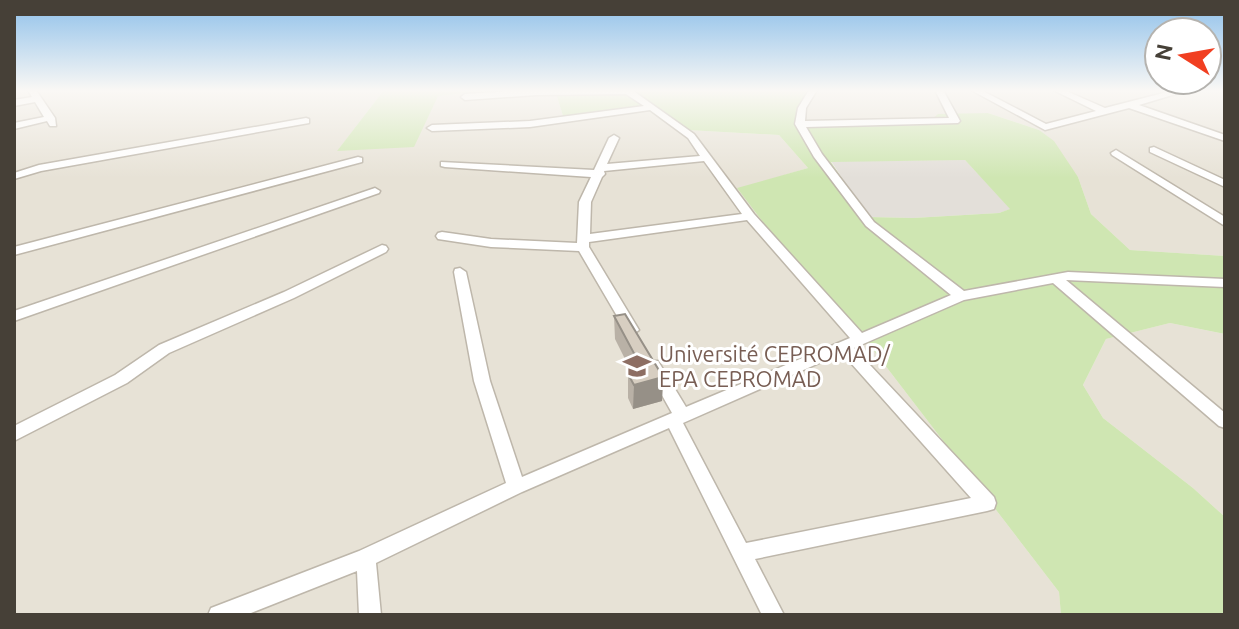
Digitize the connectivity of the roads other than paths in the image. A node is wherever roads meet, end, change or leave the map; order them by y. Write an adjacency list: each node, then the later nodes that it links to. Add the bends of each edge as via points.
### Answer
1 (51, 119): 11 (street)
2 (565, 119): 13 (street)
3 (666, 119): 19 (street, via 691,136)
4 (801, 119): 10 (street)
5 (954, 119): 10 (street)
6 (1031, 119): 7 (street, via 1045,127)
7 (1073, 119)
8 (1172, 119): 14 (street)
9 (306, 121): 23 (street)
10 (800, 124): 35 (street, via 870,224)
11 (14, 126)
12 (1225, 126): 14 (street)
13 (432, 128)
14 (1212, 133): 16 (street)
15 (614, 138): 22 (street)
16 (1225, 138)
17 (1154, 150): 24 (street)
18 (1116, 153): 27 (street)
19 (707, 158): 22 (street); 26 (street)
20 (358, 160): 31 (street)
21 (445, 164): 22 (street)
22 (601, 171): 29 (street, via 585,202)
23 (14, 176)
24 (1225, 184)
25 (375, 191): 36 (street)
26 (750, 216): 29 (street); 38 (street)
27 (1225, 222)
28 (442, 236): 29 (street, via 491,243)
29 (582, 243): 37 (street)
30 (382, 249): 42 (street, via 164,349 121,379)
31 (14, 251)
32 (460, 272): 43 (street, via 482,381)
33 (1054, 277): 34 (street); 35 (street); 41 (street)
34 (1225, 283)
35 (961, 296): 38 (street)
36 (14, 316)
37 (637, 338)
38 (852, 343): 40 (street); 44 (street, via 987,503)
39 (645, 351): 40 (street)
40 (678, 418): 43 (street); 44 (street)
41 (1225, 422)
42 (14, 434)
43 (516, 487): 45 (street)
44 (742, 553): 48 (street)
45 (366, 558): 46 (street); 47 (street)
46 (219, 615)
47 (370, 615)
48 (773, 615)

